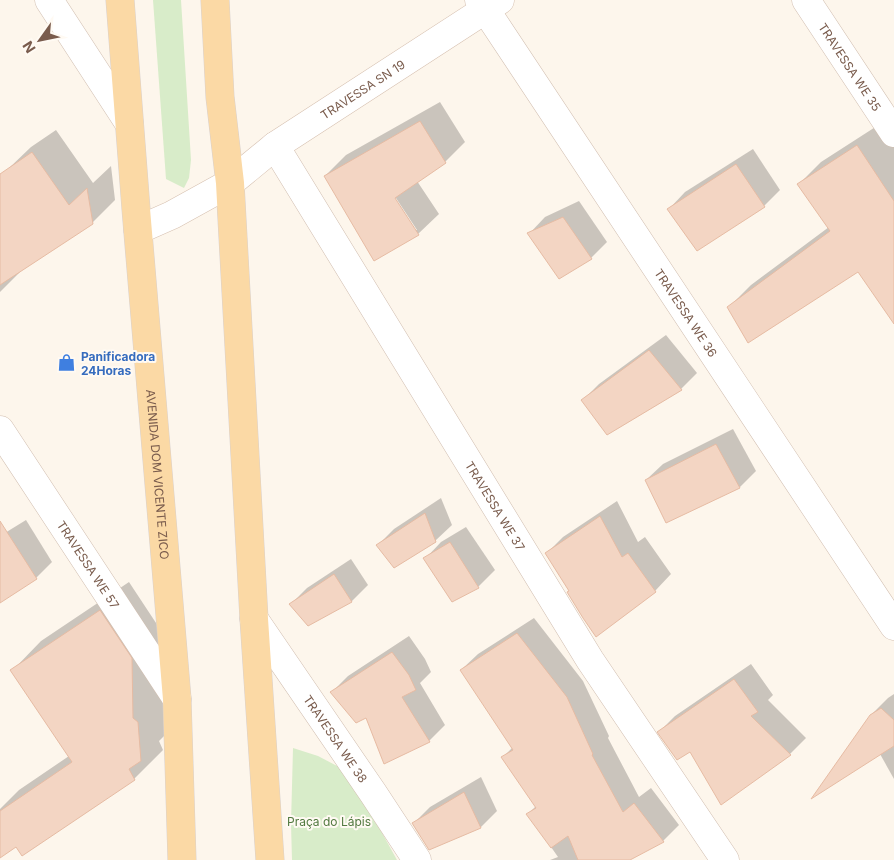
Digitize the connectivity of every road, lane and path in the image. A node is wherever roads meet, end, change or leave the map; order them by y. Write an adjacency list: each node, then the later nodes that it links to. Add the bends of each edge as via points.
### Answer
1 (49, 0): 6 (street)
2 (120, 0): 6 (main road, AVENIDA DOM VICENTE ZICO)
3 (215, 0): 9 (main road, via 220,97)
4 (806, 0): 7 (street, TRAVESSA WE 35)
5 (488, 3): 8 (street, TRAVESSA SN 19); 13 (street, TRAVESSA WE 36)
6 (129, 123): 10 (main road, AVENIDA DOM VICENTE ZICO)
7 (894, 133)
8 (276, 146): 9 (street, TRAVESSA SN 19); 18 (street, TRAVESSA WE 37, via 590,660)
9 (230, 183): 10 (street, TRAVESSA SN 19, via 172,216); 12 (main road)
10 (138, 230): 14 (main road, AVENIDA DOM VICENTE ZICO)
11 (0, 430): 14 (street, TRAVESSA WE 57)
12 (254, 619): 16 (main road); 17 (street, TRAVESSA WE 38)
13 (894, 626)
14 (176, 699): 15 (main road, AVENIDA DOM VICENTE ZICO)
15 (182, 860)
16 (270, 860)
17 (417, 860)
18 (725, 860)

